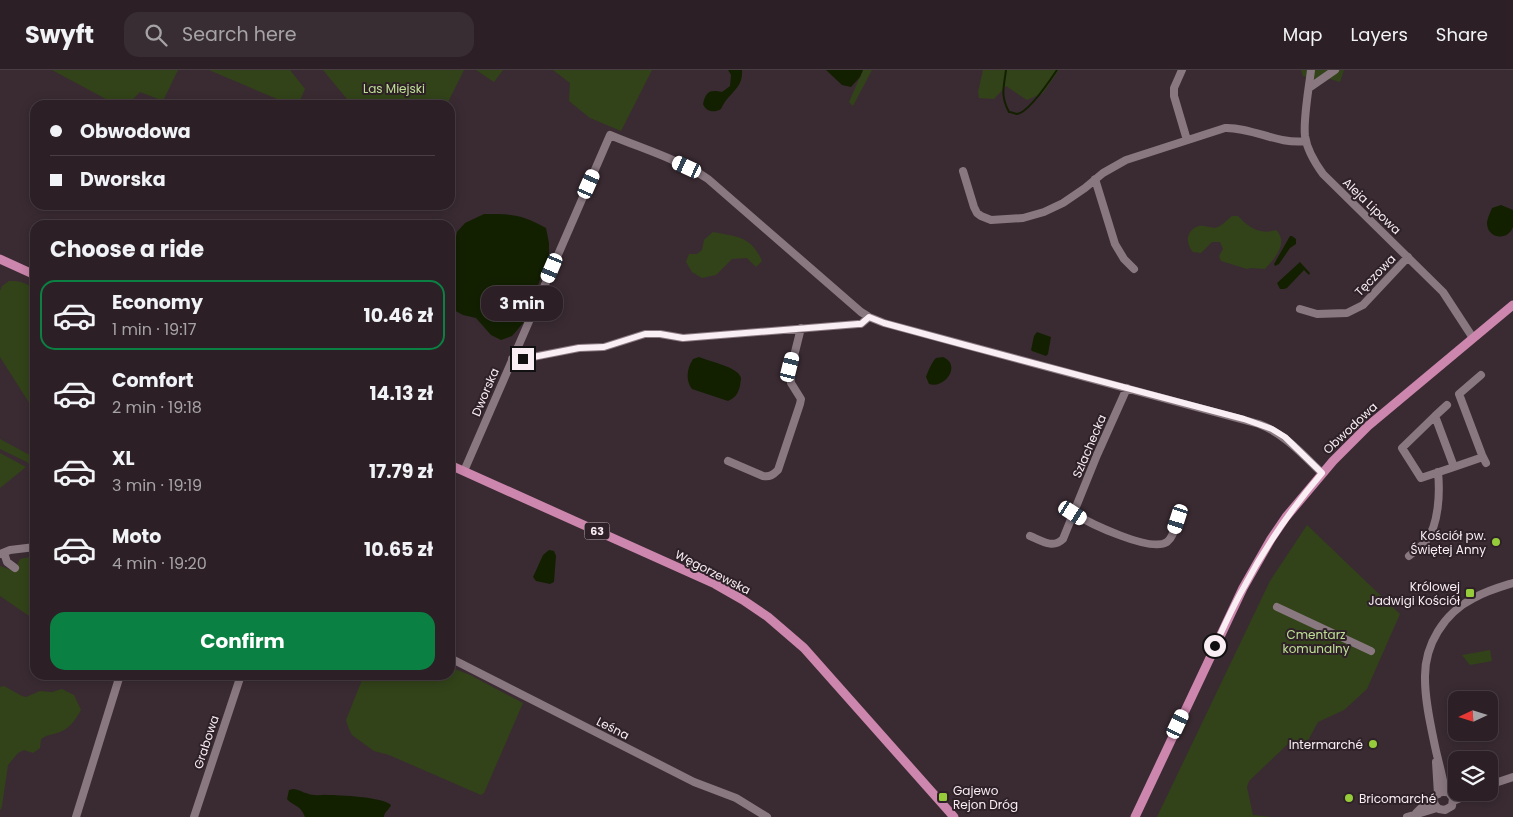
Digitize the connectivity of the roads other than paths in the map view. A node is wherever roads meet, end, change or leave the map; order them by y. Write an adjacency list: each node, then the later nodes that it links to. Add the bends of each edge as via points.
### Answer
1 (1182, 70): 5 (street, via 1174,96)
2 (1311, 70): 4 (street, Aleja Lipowa)
3 (1335, 70): 4 (street)
4 (1309, 88): 6 (street, Aleja Lipowa)
5 (1187, 140): 6 (street, via 1232,128 1291,141); 8 (street, via 1126,160)
6 (1306, 141): 9 (street, Aleja Lipowa, via 1323,174)
7 (963, 171): 8 (street, via 977,213 991,220 1023,218 1044,212 1068,200)
8 (1095, 179): 11 (street, via 1116,244)
9 (1408, 257): 14 (street, Tęczowa, via 1363,305 1347,313 1317,314); 17 (street, Aleja Lipowa, via 1443,292)
10 (0, 259): 12 (main road)
11 (1134, 269)
12 (30, 273)
13 (1513, 305): 17 (main road, Obwodowa)
14 (1300, 309)
15 (869, 317): 16 (street, Dworska, via 861,324); 18 (street, via 702,176 610,135); 20 (street)
16 (801, 328): 18 (street, Dworska, via 683,338 653,333 604,347); 23 (street, via 790,372 791,384 801,398 778,470 768,477)
17 (1473, 338): 28 (main road, Obwodowa, via 1368,426)
18 (512, 359): 26 (street, Dworska)
19 (1481, 375): 25 (street, via 1459,394 1485,460)
20 (1127, 388): 28 (street, via 1272,429 1285,437); 29 (street, Szlachecka)
21 (1447, 405): 22 (street)
22 (1435, 416): 25 (street); 27 (street, via 1402,448 1421,478)
23 (728, 461)
24 (455, 466): 26 (main road, Węgorzewska / 63)
25 (1454, 467): 27 (street)
26 (464, 471): 49 (main road, Węgorzewska / 63, via 715,584 768,617 804,648)
27 (1438, 472): 34 (street, via 1436,518 1427,540)
28 (1322, 473): 50 (main road, Obwodowa, via 1286,517 1243,588)
29 (1073, 513): 30 (street, via 1135,541 1159,545 1168,541); 31 (street, Szlachecka, via 1064,538 1057,544)
30 (1178, 518)
31 (1030, 536)
32 (30, 548): 33 (street)
33 (2, 553): 35 (street)
34 (1409, 556)
35 (15, 568)
36 (1513, 583): 44 (street, via 1481,594 1461,606 1442,625 1431,644 1424,677)
37 (1277, 607): 38 (street)
38 (1371, 651)
39 (455, 661): 48 (street, Leśna, via 694,782 736,798)
40 (118, 680): 46 (street)
41 (239, 680): 47 (street, Grabowa)
42 (1513, 777): 43 (street)
43 (1498, 782)
44 (1445, 802): 45 (street, via 1424,806); 51 (street)
45 (1411, 816)
46 (76, 817)
47 (194, 817)
48 (767, 817)
49 (954, 817)
50 (1135, 817)
51 (1450, 817)

